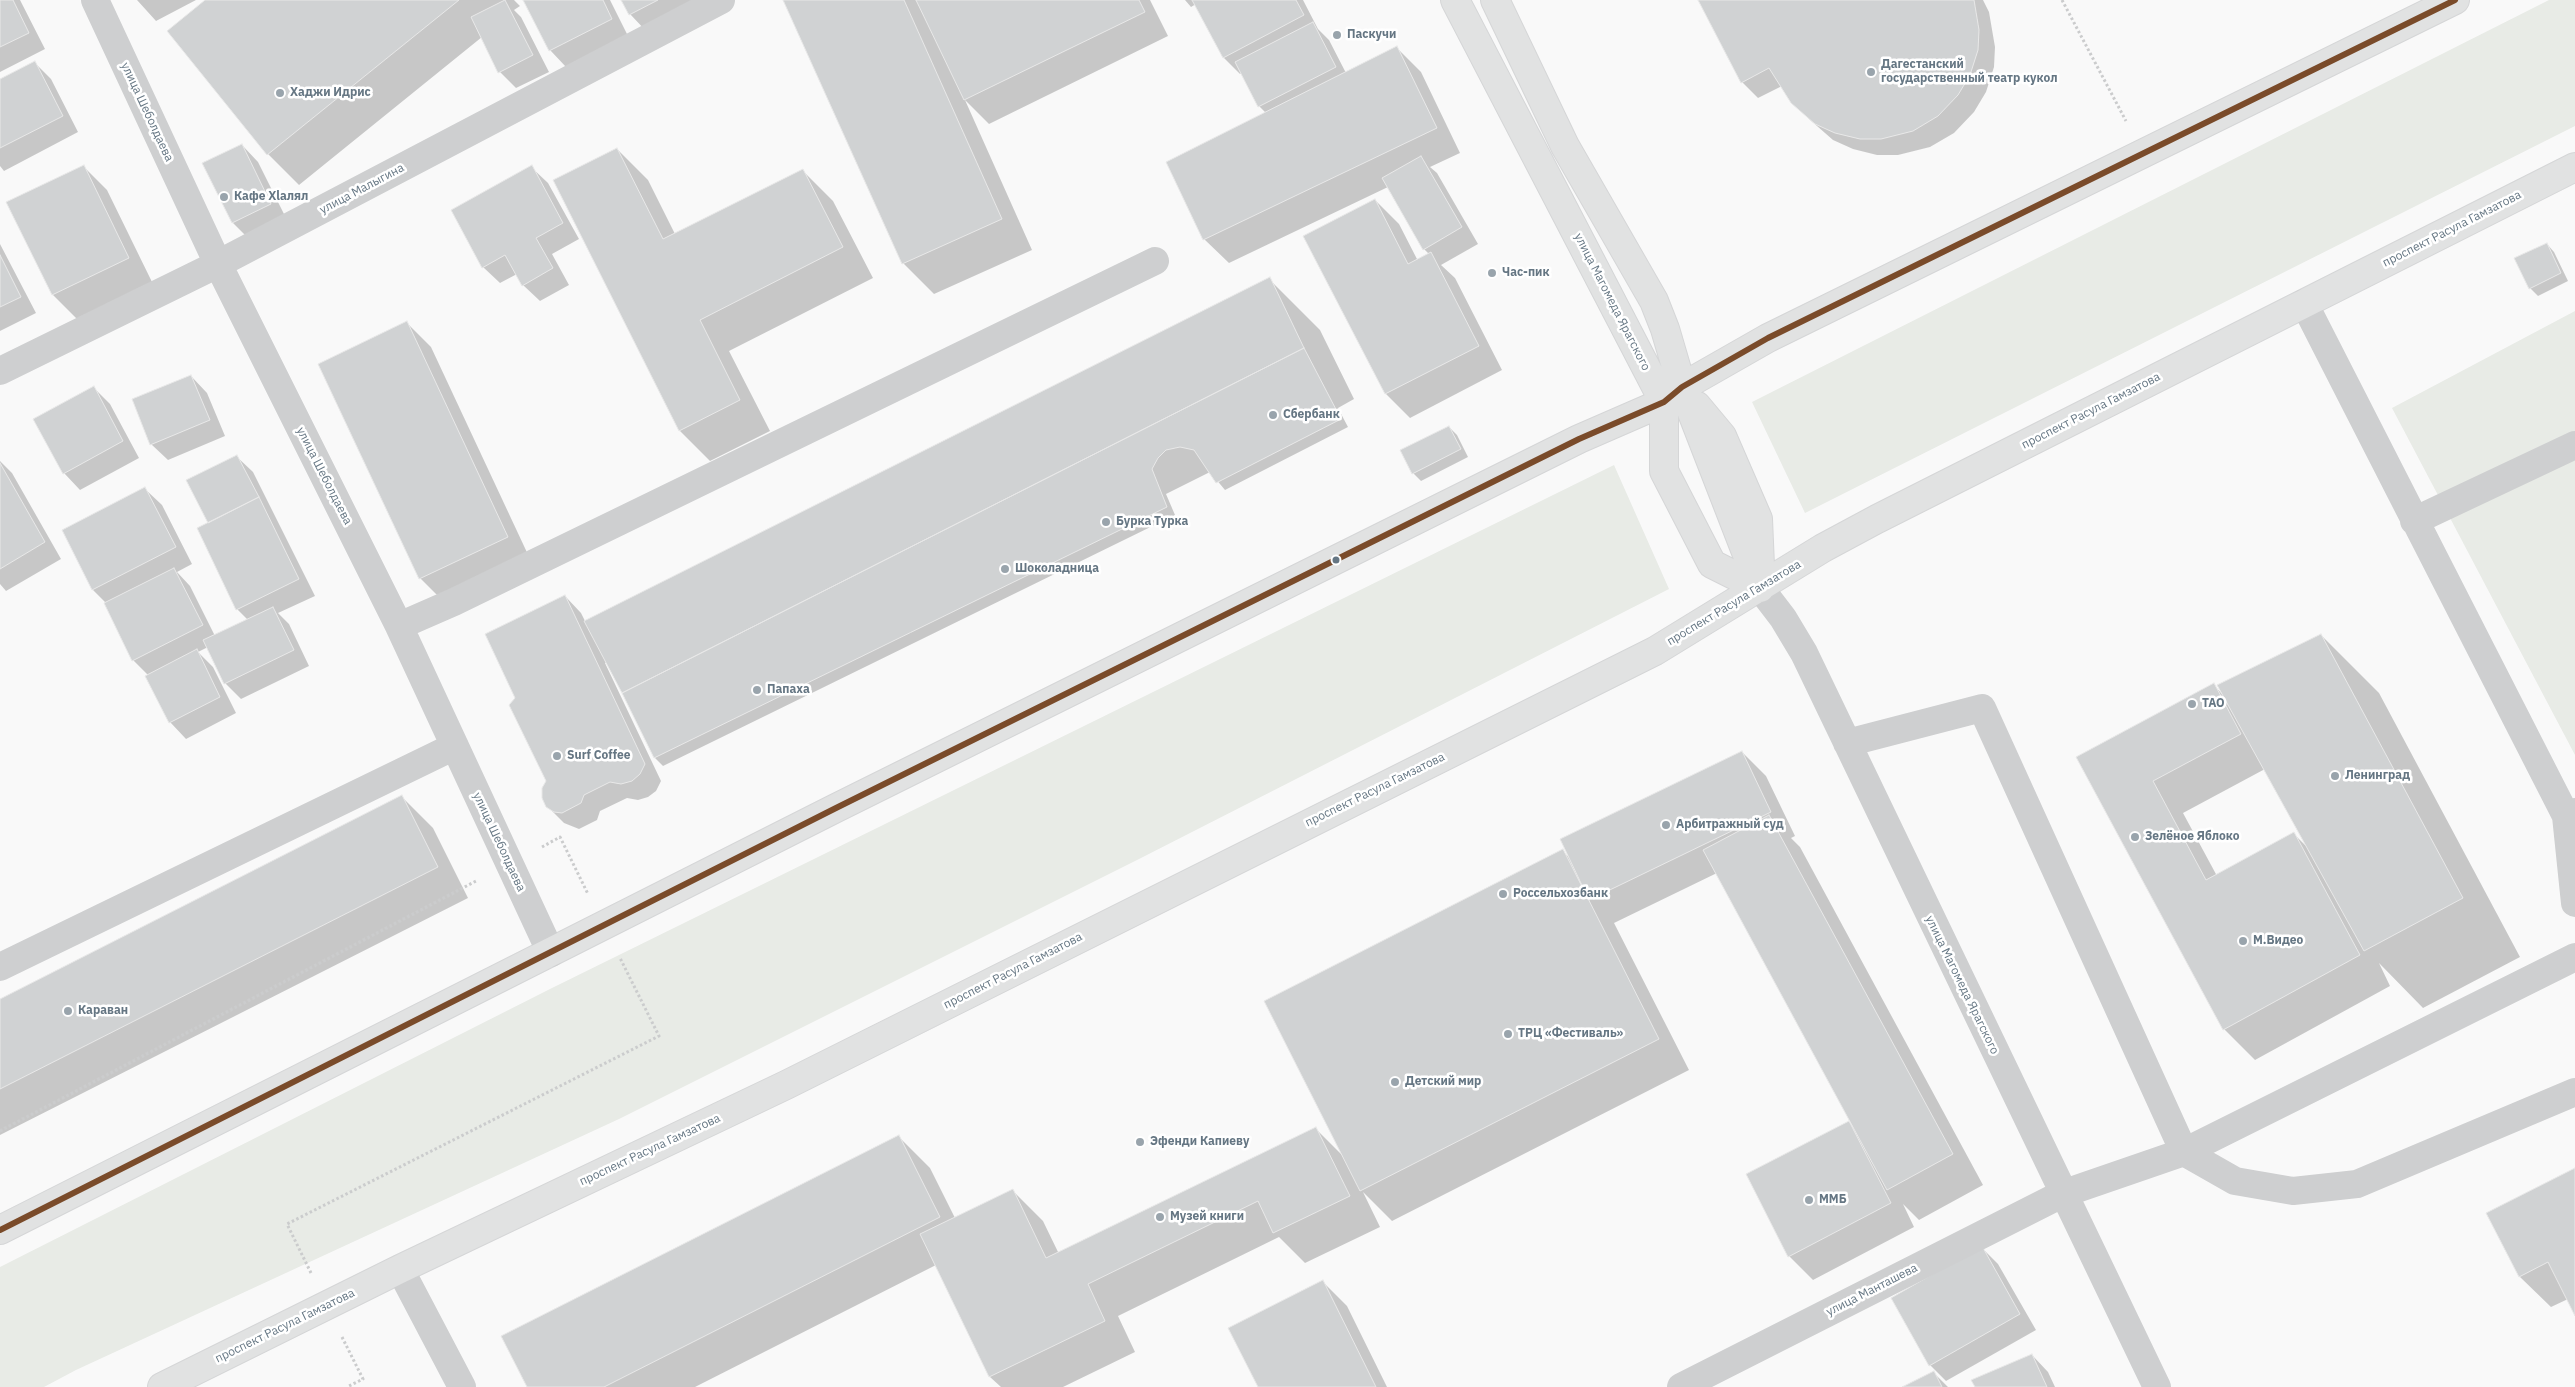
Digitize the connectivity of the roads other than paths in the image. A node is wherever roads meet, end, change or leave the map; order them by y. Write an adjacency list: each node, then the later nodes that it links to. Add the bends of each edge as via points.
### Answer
1 (95, 0): 8 (street, улица Шеболдаева)
2 (721, 0): 8 (street, улица Малыгина)
3 (1455, 0): 11 (main road, улица Магомеда Ярагского)
4 (1495, 0): 11 (main road, улица Магомеда Ярагского, via 1565,146 1654,301 1666,329)
5 (2454, 0): 11 (main road, via 1776,334)
6 (2575, 167): 9 (main road, проспект Расула Гамзатова)
7 (1155, 261): 15 (street)
8 (218, 264): 10 (street, улица Малыгина); 15 (street, улица Шеболдаева)
9 (2304, 303): 13 (street); 14 (main road, проспект Расула Гамзатова, via 1877,519)
10 (0, 371)
11 (1673, 394): 14 (main road, улица Магомеда Ярагского, via 1722,436 1758,519); 14 (main road, улица Магомеда Ярагского, via 1664,471 1712,564); 20 (main road, via 819,816)
12 (2575, 445): 13 (street)
13 (2414, 521): 18 (street)
14 (1760, 588): 16 (street, улица Магомеда Ярагского, via 1804,653); 27 (main road, проспект Расула Гамзатова, via 1655,651 777,1089)
15 (399, 626): 17 (street, улица Шеболдаева)
16 (1847, 743): 24 (street, via 1982,708); 25 (street, улица Магомеда Ярагского)
17 (455, 746): 20 (street, улица Шеболдаева); 22 (street)
18 (2570, 814): 19 (street)
19 (2575, 903)
20 (551, 953): 26 (main road)
21 (2575, 956): 24 (street, улица Манташева)
22 (0, 967)
23 (2575, 1092): 24 (street, via 2357,1184 2293,1191 2235,1182)
24 (2184, 1152): 25 (street, улица Манташева)
25 (2062, 1194): 30 (street, улица Манташева); 31 (street, улица Магомеда Ярагского)
26 (0, 1230)
27 (400, 1269): 28 (main road, проспект Расула Гамзатова); 29 (street)
28 (162, 1387)
29 (462, 1387)
30 (1681, 1387)
31 (2156, 1387)

